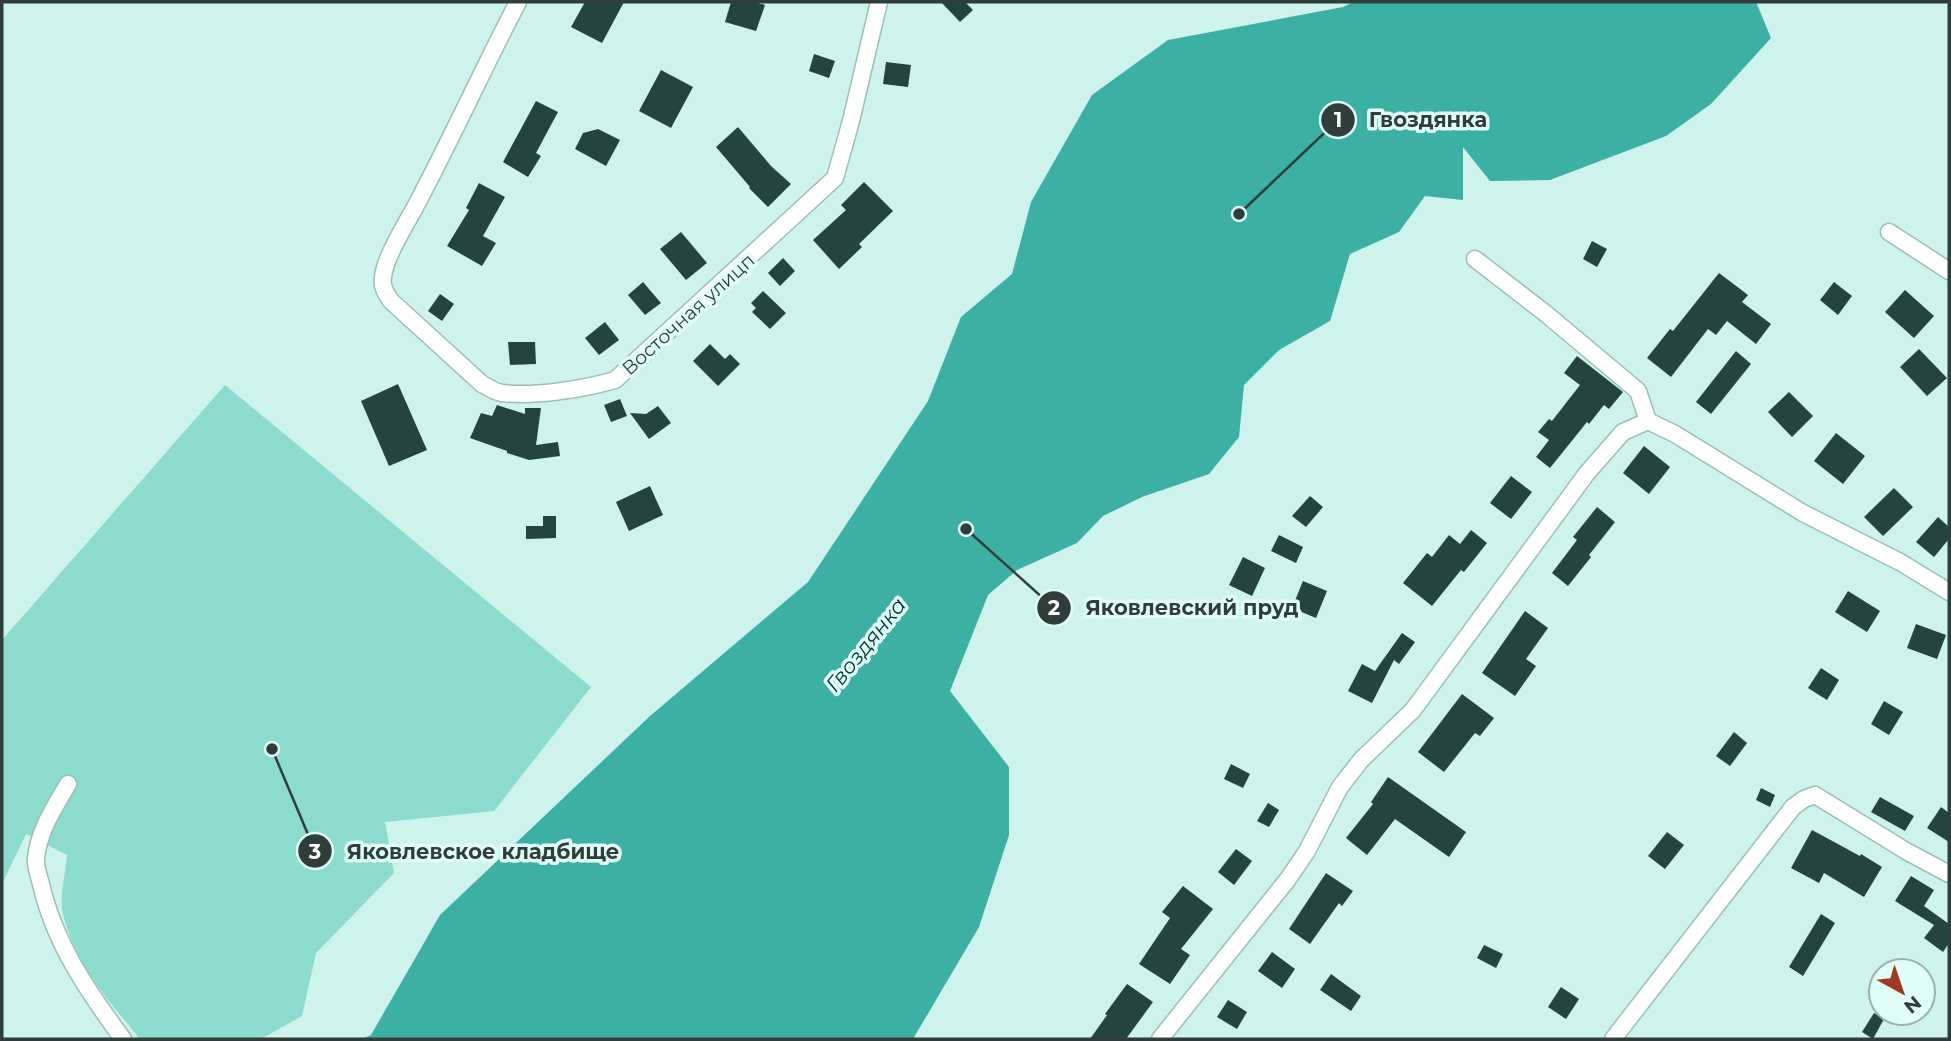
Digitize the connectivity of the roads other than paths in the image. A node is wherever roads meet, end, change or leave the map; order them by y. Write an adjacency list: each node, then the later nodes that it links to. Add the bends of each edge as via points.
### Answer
1 (518, 2): 2 (street, Восточная улицп, via 382,278 391,301 482,384 499,393 527,394 615,380 835,178)
2 (879, 2)
3 (1889, 232): 5 (street)
4 (1475, 259): 6 (street, via 1638,391)
5 (1949, 271)
6 (1648, 421): 7 (street); 11 (street, via 1623,432 1587,473 1413,710 1360,760 1288,878)
7 (1949, 592)
8 (68, 784): 10 (street, via 45,824 36,860 45,903 68,957)
9 (1949, 874): 12 (street, via 1815,795 1804,799 1793,807)
10 (123, 1039)
11 (1160, 1039)
12 (1613, 1039)

